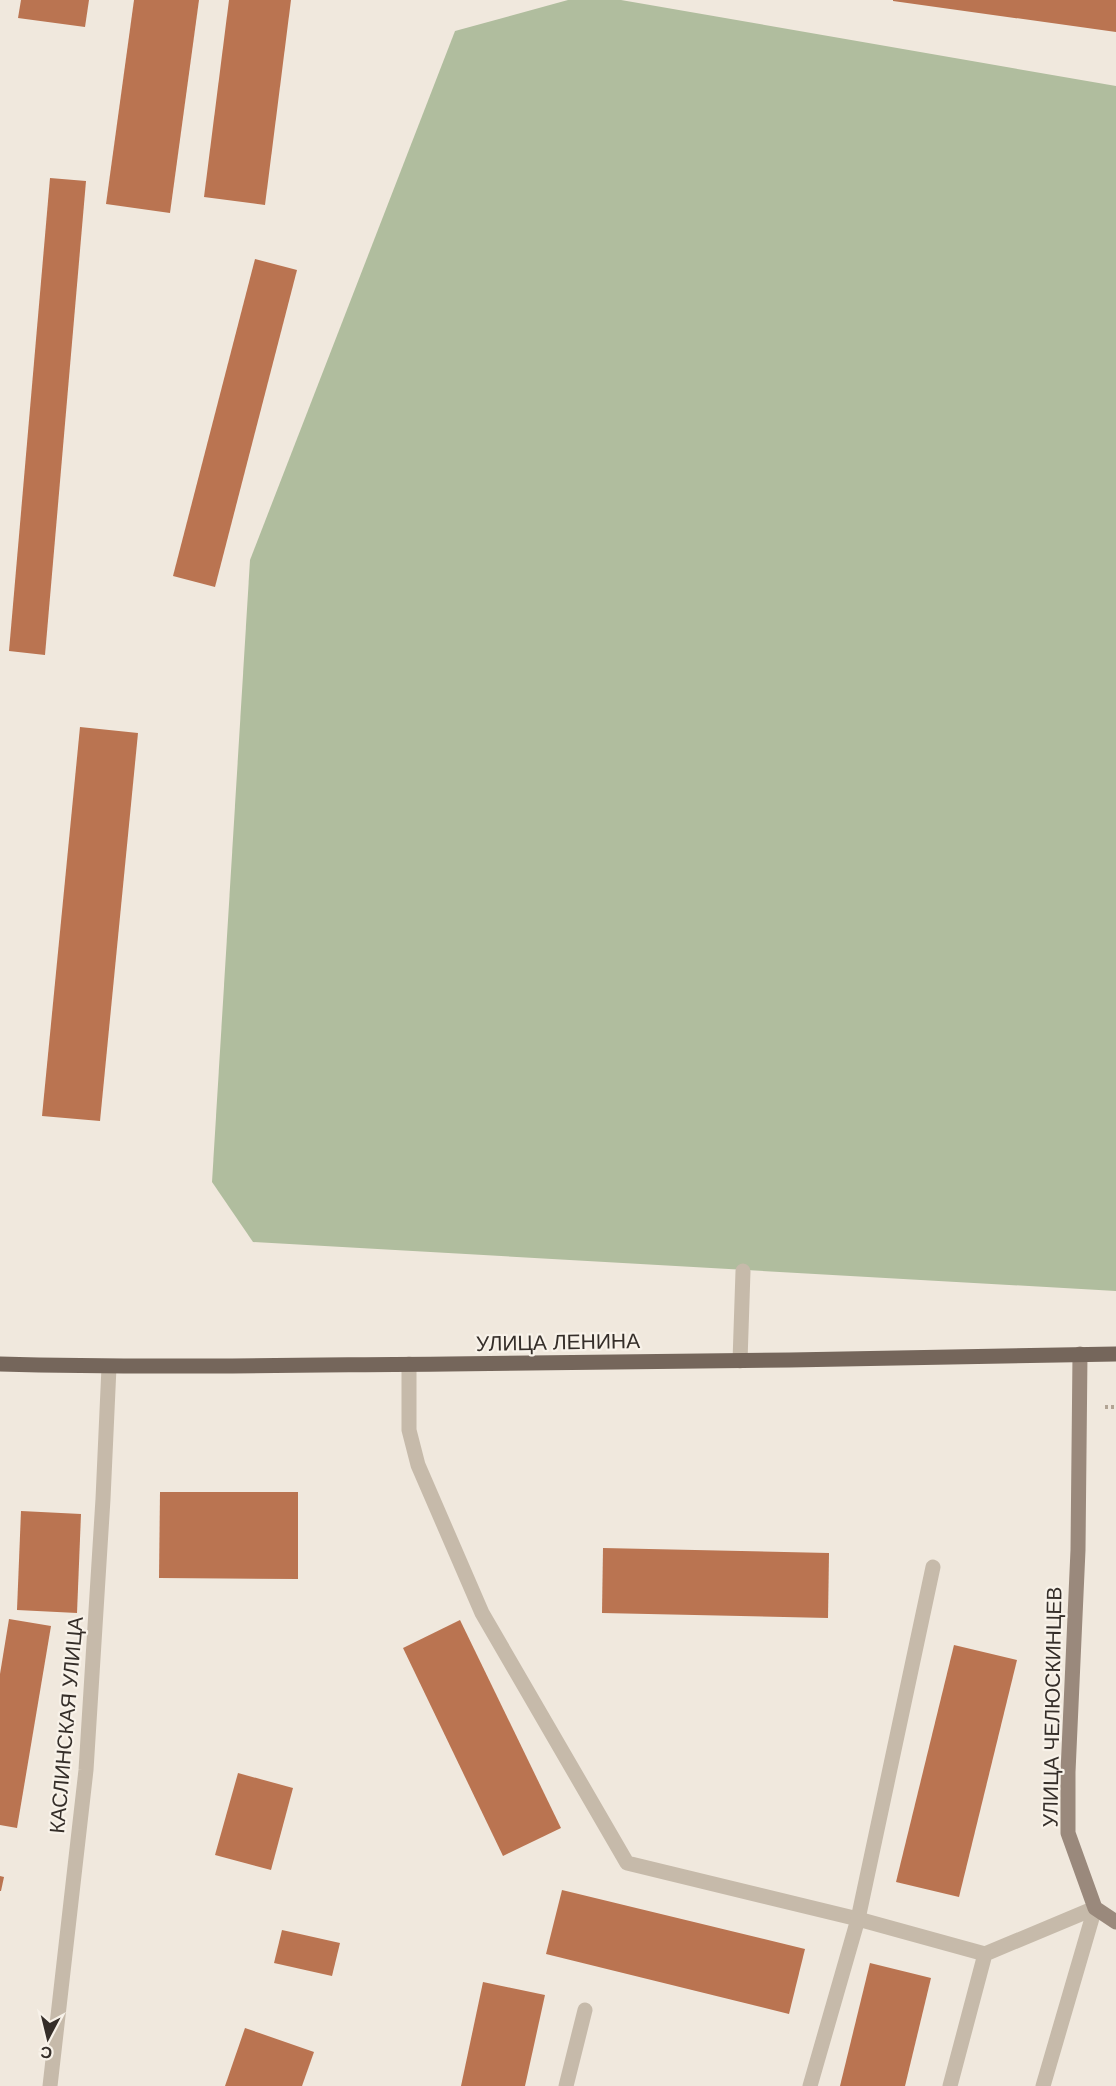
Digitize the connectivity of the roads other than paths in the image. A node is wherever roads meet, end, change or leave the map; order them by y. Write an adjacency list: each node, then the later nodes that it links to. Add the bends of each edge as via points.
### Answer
1 (743, 1270): 4 (street)
2 (1080, 1354): 3 (main road, УЛИЦА ЛЕНИНА); 4 (main road, УЛИЦА ЛЕНИНА); 9 (main road, УЛИЦА ЧЕЛЮСКИНЦЕВ, via 1068,1833)
3 (1116, 1354)
4 (740, 1361): 6 (main road, УЛИЦА ЛЕНИНА)
5 (0, 1364): 7 (main road, УЛИЦА ЛЕНИНА)
6 (409, 1364): 7 (main road, УЛИЦА ЛЕНИНА); 10 (street, via 409,1430 418,1465 482,1613 627,1863)
7 (109, 1367): 14 (street, КАСЛИНСКАЯ УЛИЦА, via 86,1770)
8 (933, 1567): 10 (street)
9 (1095, 1908): 11 (main road); 12 (street); 18 (street)
10 (858, 1919): 12 (street); 16 (street)
11 (1116, 1922)
12 (985, 1954): 17 (street)
13 (585, 2010): 15 (street)
14 (50, 2086)
15 (566, 2086)
16 (810, 2086)
17 (950, 2086)
18 (1043, 2086)

